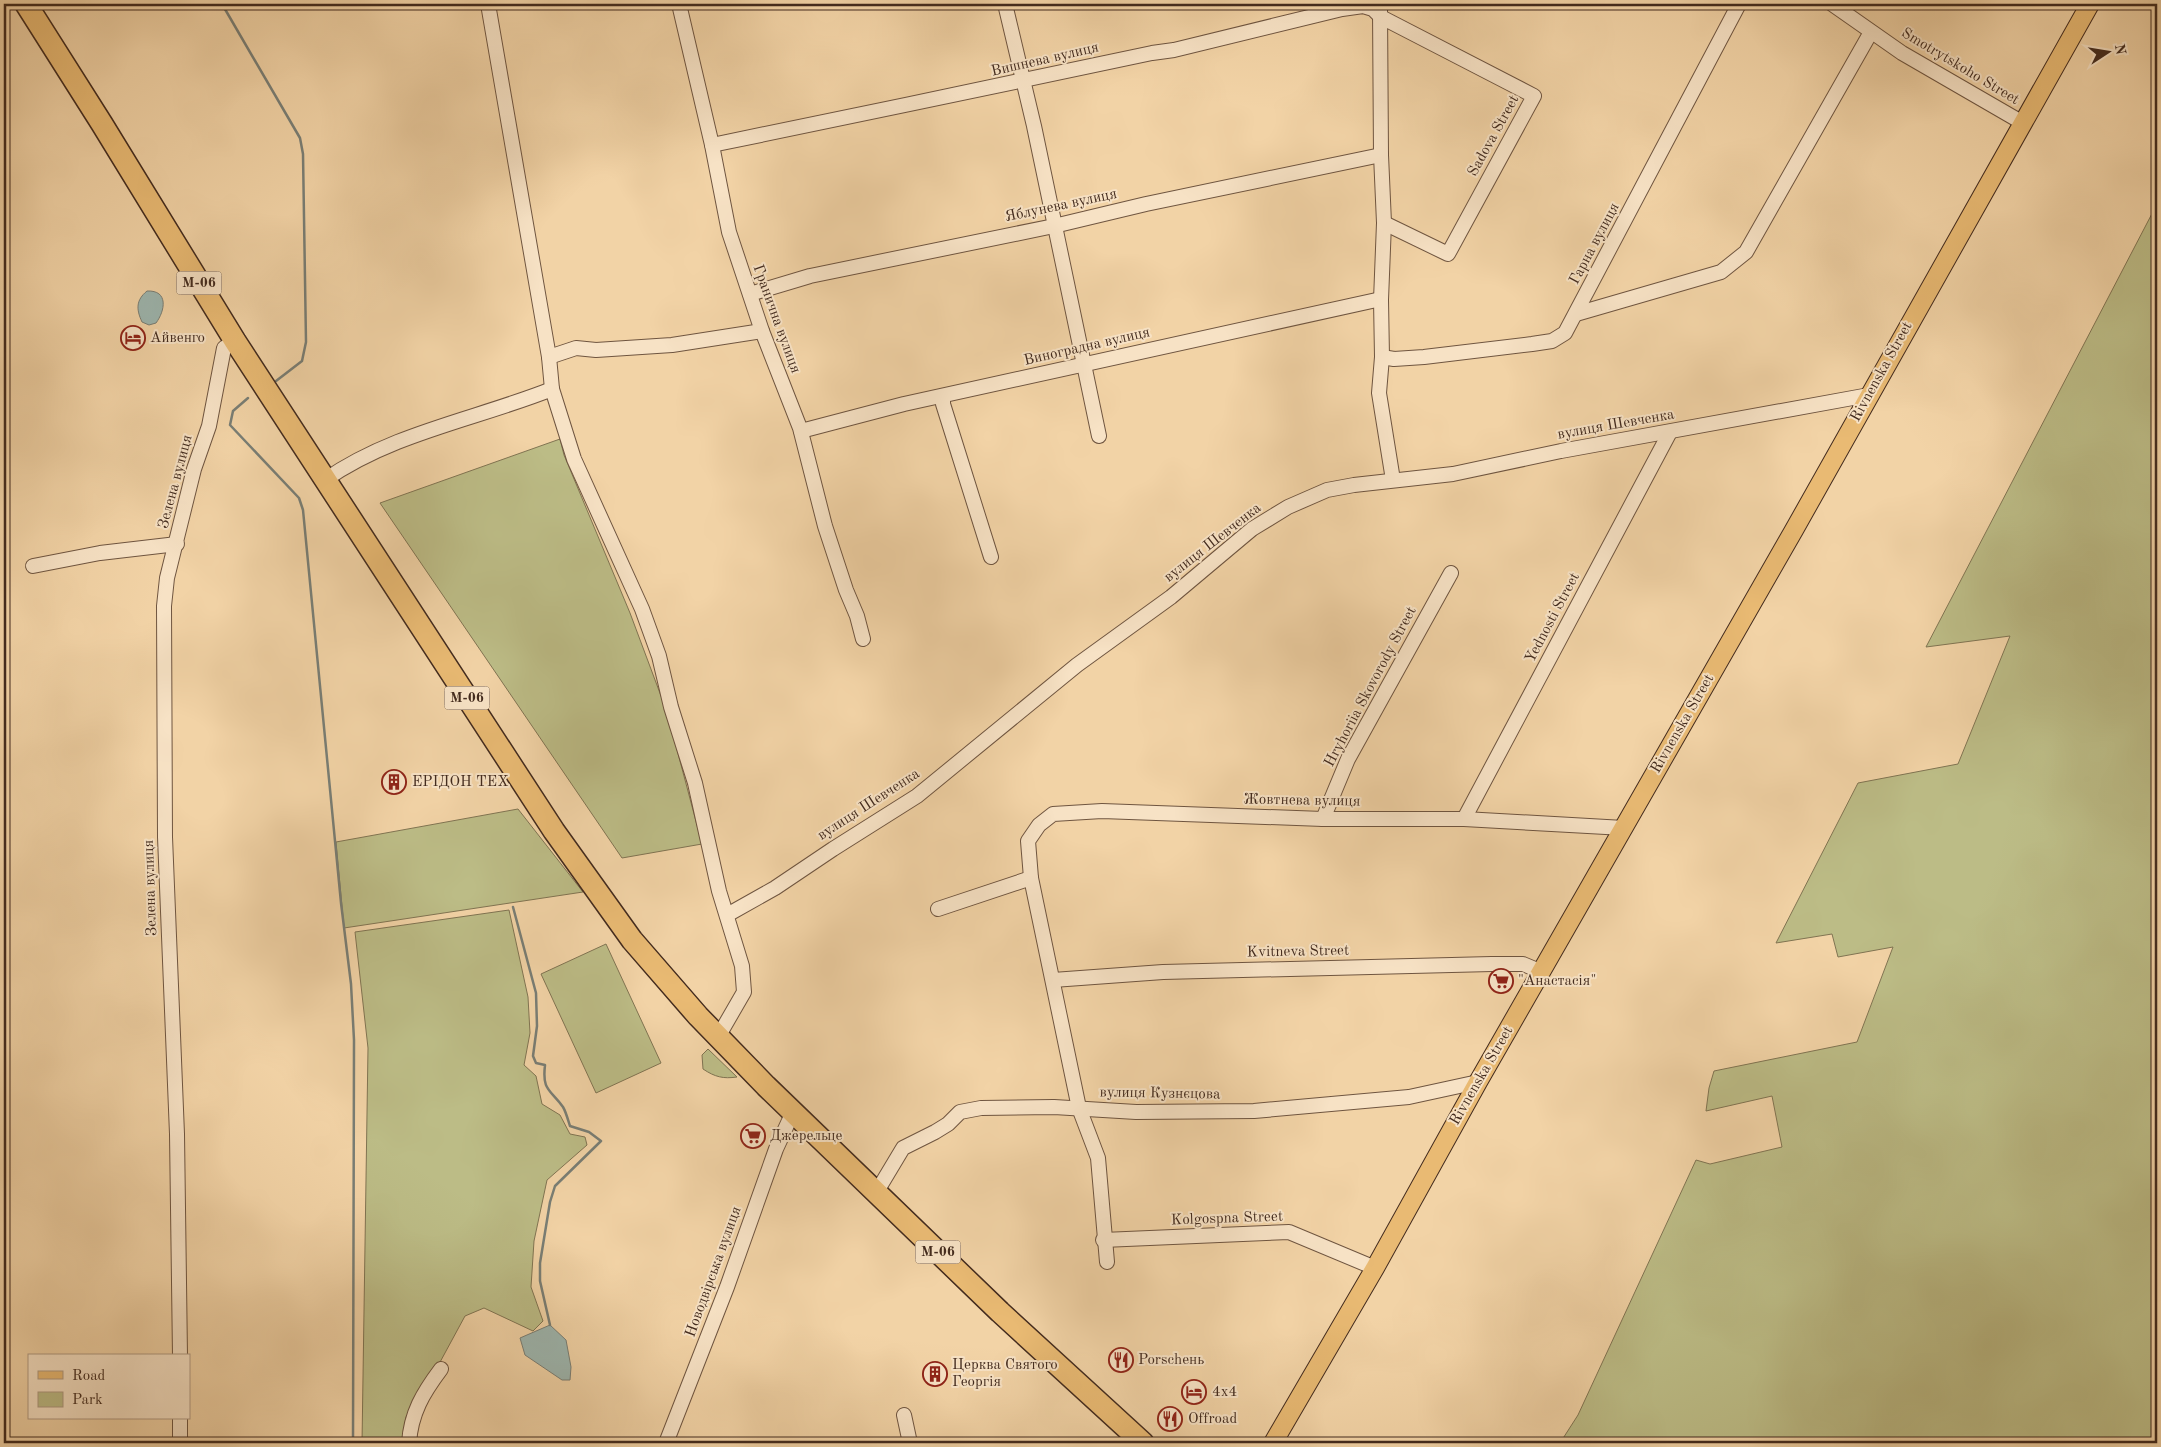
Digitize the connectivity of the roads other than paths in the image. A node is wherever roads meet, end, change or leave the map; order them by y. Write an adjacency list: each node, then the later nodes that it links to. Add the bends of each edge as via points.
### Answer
1 (26, 4): 21 (highway, М-06)
2 (488, 4): 22 (street)
3 (679, 4): 13 (street, Гранична вулиця)
4 (1005, 4): 11 (street)
5 (1738, 4): 19 (street, Гарна вулиця)
6 (1832, 4): 8 (street, Smotrytskoho Street)
7 (2090, 4): 12 (main road, Rivnenska Street)
8 (1848, 8): 10 (street, Smotrytskoho Street)
9 (1380, 10): 11 (street, Вишнева вулиця, via 1363,6 1342,9 1174,50); 14 (street); 15 (street, Sadova Street, via 1534,96 1448,254)
10 (1871, 32): 12 (street, Smotrytskoho Street, via 1947,81); 19 (street, via 1746,252 1721,272)
11 (1024, 81): 13 (street, Вишнева вулиця); 16 (street)
12 (2023, 123): 26 (main road, Rivnenska Street)
13 (712, 145): 17 (street, Гранична вулиця, via 729,232)
14 (1381, 155): 15 (street); 16 (street, Яблунева вулиця)
15 (1384, 223): 18 (street)
16 (1054, 226): 17 (street, Яблунева вулиця, via 819,274); 24 (street)
17 (750, 294): 20 (street, Гранична вулиця)
18 (1381, 299): 23 (street); 24 (street, Виноградна вулиця)
19 (1576, 314): 23 (street, Гарна вулиця, via 1565,333 1552,341 1424,357)
20 (762, 331): 22 (street, via 663,346 576,348); 28 (street, Гранична вулиця)
21 (235, 341): 31 (highway, М-06); 33 (street, Зелена вулиця, via 224,348 209,426 194,469)
22 (549, 357): 25 (street)
23 (1382, 357): 32 (street, via 1379,393)
24 (1084, 365): 27 (street, Виноградна вулиця); 30 (street)
25 (552, 389): 31 (street, via 381,449); 43 (street, via 574,459 642,609 659,656 695,783)
26 (1869, 395): 29 (street, вулиця Шевченка); 40 (main road, Rivnenska Street)
27 (943, 396): 28 (street, Виноградна вулиця); 34 (street)
28 (801, 430): 37 (street, Гранична вулиця, via 825,526 858,616)
29 (1670, 432): 32 (street, вулиця Шевченка, via 1453,474); 38 (street, Yednosti Street)
30 (1099, 436)
31 (325, 480): 46 (highway, М-06, via 608,909 656,969)
32 (1393, 480): 43 (street, вулиця Шевченка, via 1327,490 1288,507 1252,529 1171,597 1077,666 916,796 775,888)
33 (177, 544): 35 (street, via 100,553); 54 (street, Зелена вулиця, via 167,578 164,606 163,680 165,837 177,1134)
34 (990, 558)
35 (33, 566)
36 (1451, 573): 39 (street, Hryhoriia Skovorody Street, via 1348,759)
37 (862, 639)
38 (1464, 818): 39 (street, Жовтнева вулиця); 40 (street, Жовтнева вулиця)
39 (1323, 819): 41 (street, Жовтнева вулиця, via 1102,811 1053,814 1028,841)
40 (1624, 828): 44 (main road, Rivnenska Street)
41 (1031, 878): 42 (street); 45 (street, Жовтнева вулиця)
42 (938, 910)
43 (727, 915): 46 (street, via 742,966 744,992)
44 (1542, 972): 45 (street, Kvitneva Street, via 1523,964 1483,964 1172,972); 47 (main road, Rivnenska Street)
45 (1053, 980): 48 (street, Жовтнева вулиця)
46 (718, 1037): 49 (highway, М-06)
47 (1478, 1082): 48 (street, вулиця Кузнєцова, via 1409,1097 1254,1111 1136,1112); 53 (main road, Rivnenska Street)
48 (1079, 1108): 50 (street, вулиця Кузнєцова, via 1009,1106 960,1112 948,1124 903,1148); 51 (street, Жовтнева вулиця, via 1098,1158)
49 (793, 1112): 50 (highway, М-06); 60 (street, Новодвірська вулиця, via 776,1149)
50 (876, 1193): 62 (highway, М-06)
51 (1104, 1240): 52 (street, Жовтнева вулиця); 53 (street, Kolgospna Street, via 1288,1232)
52 (1107, 1262)
53 (1375, 1268): 63 (main road, Rivnenska Street)
54 (180, 1354)
55 (441, 1369): 59 (street, via 415,1410)
56 (904, 1415): 61 (street)
57 (180, 1420): 58 (street)
58 (180, 1443)
59 (409, 1443)
60 (666, 1443)
61 (910, 1443)
62 (1143, 1443)
63 (1272, 1443)

